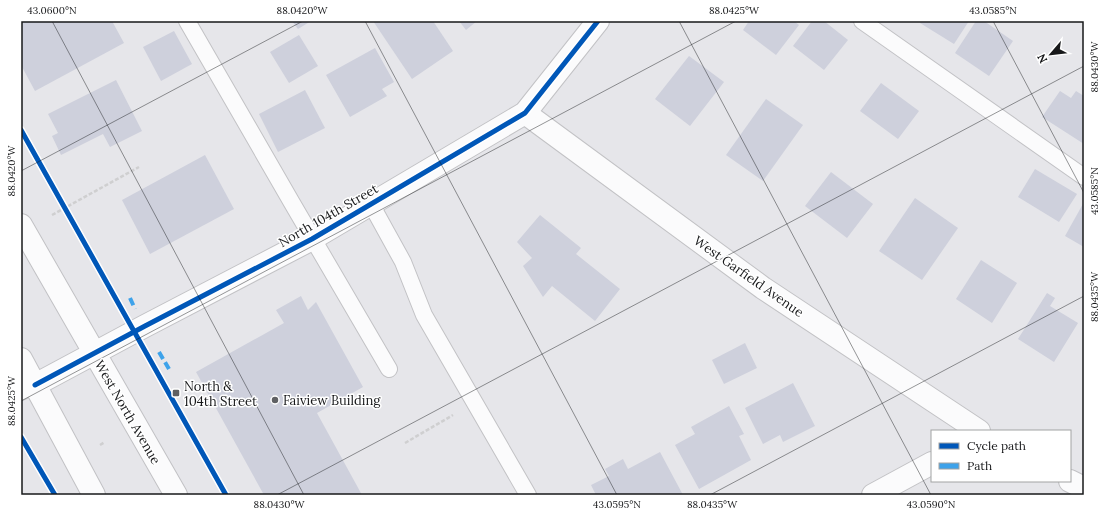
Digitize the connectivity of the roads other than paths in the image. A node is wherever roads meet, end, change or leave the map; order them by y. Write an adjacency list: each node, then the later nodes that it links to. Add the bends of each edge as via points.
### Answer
1 (598, 21): 4 (street, North 104th Street)
2 (862, 21): 5 (lane)
3 (189, 22): 8 (lane)
4 (524, 113): 6 (street, North 104th Street); 13 (street, West Garfield Avenue, via 764,288)
5 (1084, 177)
6 (371, 204): 8 (street, North 104th Street); 19 (lane, via 403,262 424,315)
7 (21, 225): 9 (street, West North Avenue)
8 (312, 239): 9 (street, North 104th Street); 11 (lane)
9 (94, 352): 12 (street, North 104th Street); 18 (street, West North Avenue)
10 (21, 359): 12 (street)
11 (389, 369)
12 (28, 388): 17 (street)
13 (978, 430)
14 (931, 463): 20 (street)
15 (1071, 482): 16 (street)
16 (1084, 488)
17 (94, 495)
18 (176, 495)
19 (528, 495)
20 (873, 495)

